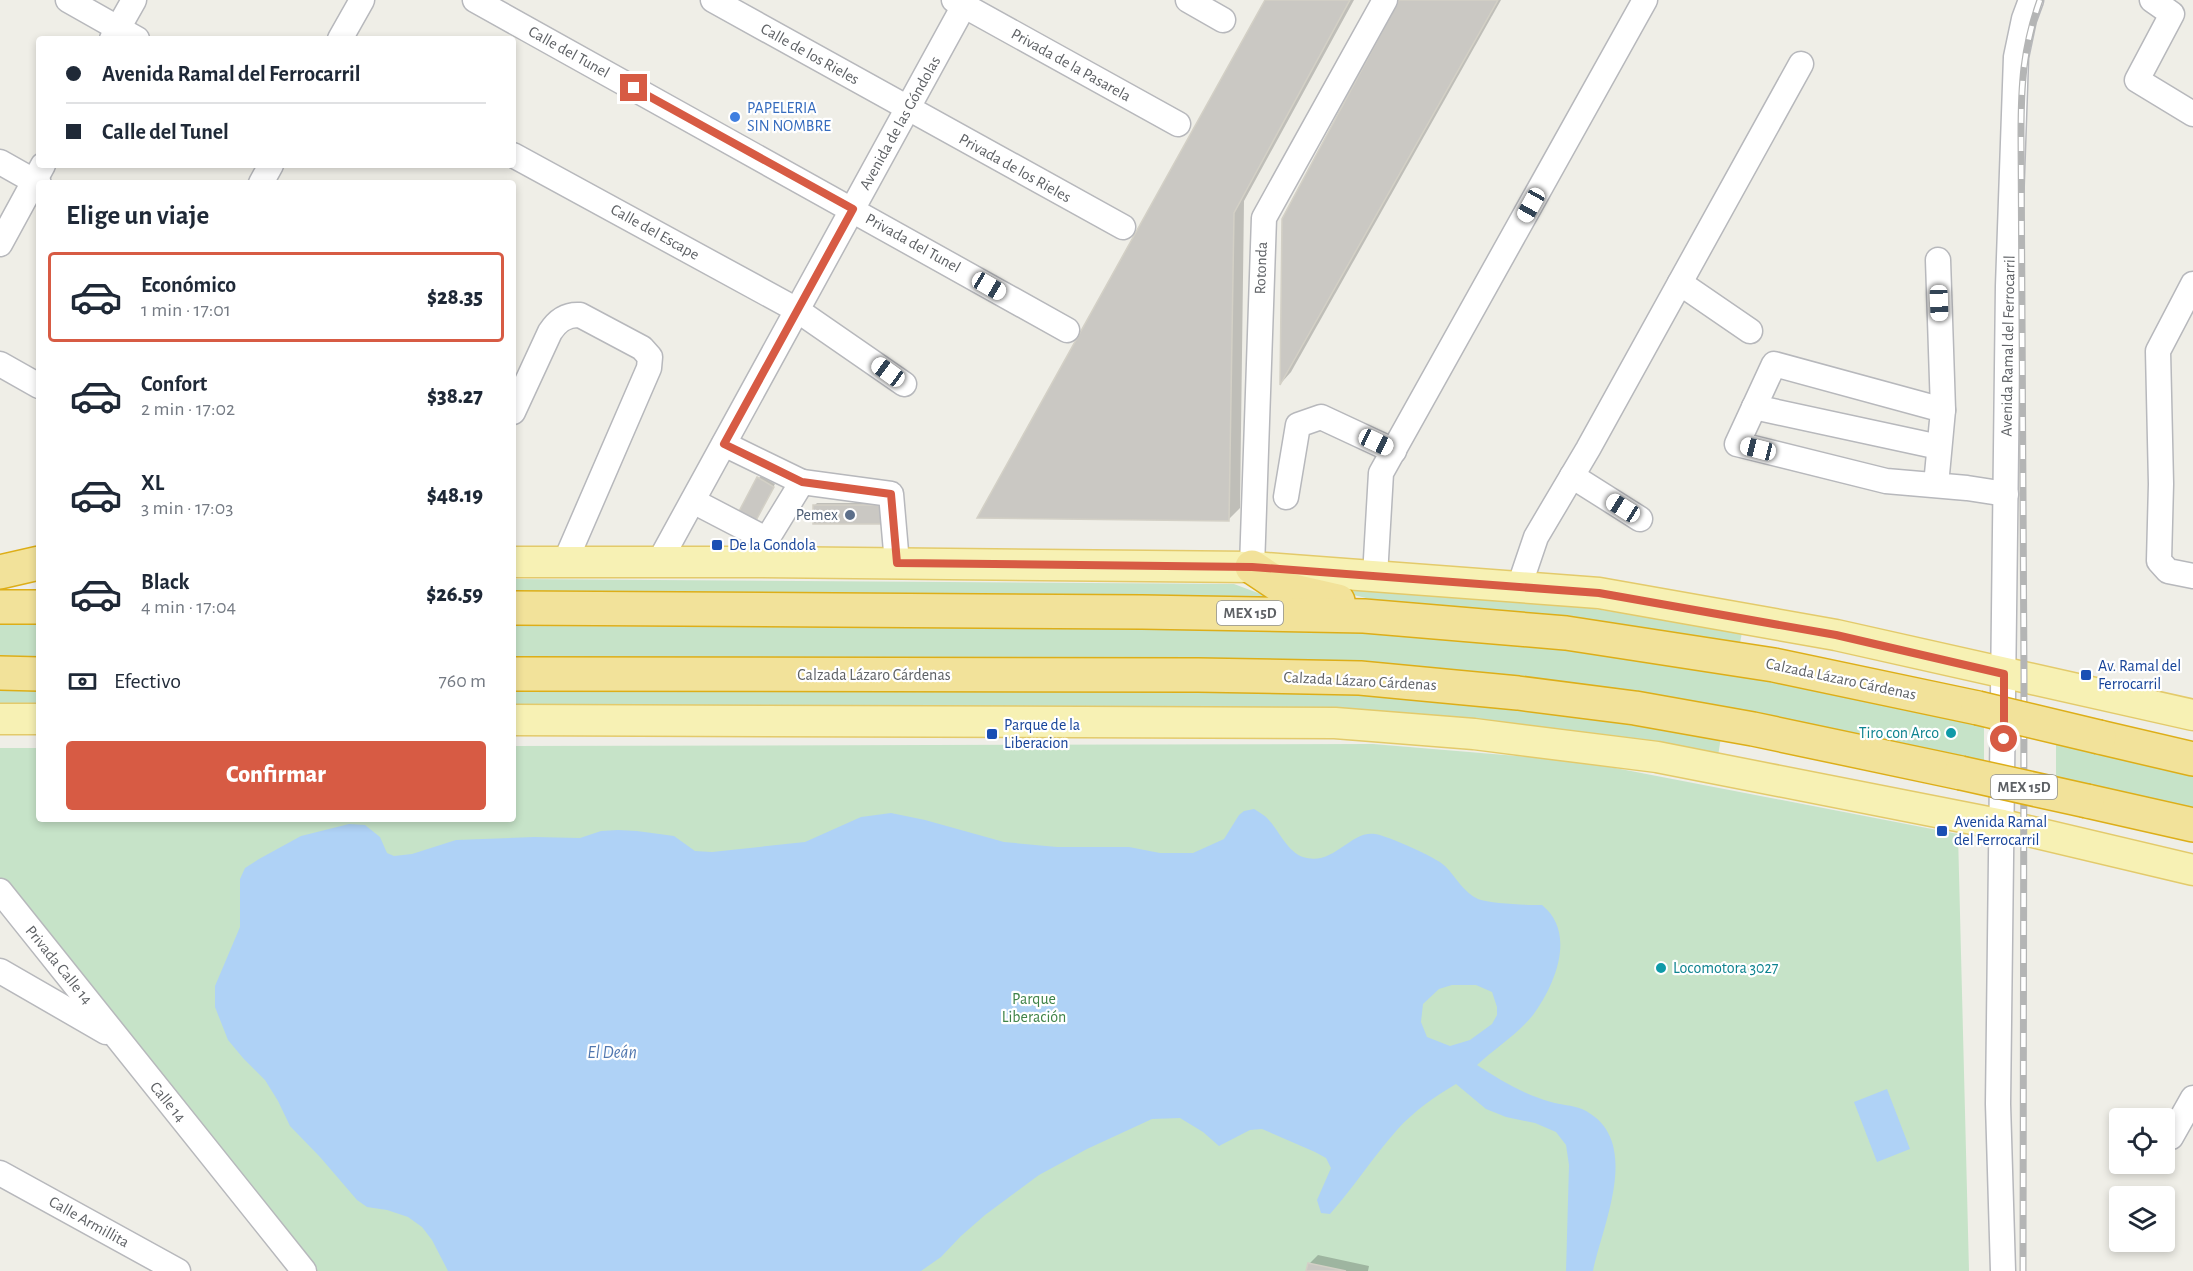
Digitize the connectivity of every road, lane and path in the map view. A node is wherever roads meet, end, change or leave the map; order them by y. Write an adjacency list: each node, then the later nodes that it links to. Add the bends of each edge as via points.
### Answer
1 (68, 0): 13 (street)
2 (134, 0): 13 (street)
3 (362, 0): 14 (street)
4 (475, 0): 23 (street, Calle del Tunel)
5 (713, 0): 16 (street, Calle de los Rieles)
6 (1188, 0): 12 (street)
7 (1385, 0): 56 (street, Rotonda, via 1264,218)
8 (1645, 0): 40 (street)
9 (2031, 0): 44 (street, Avenida Ramal del Ferrocarril, via 2016,57)
10 (2152, 0): 17 (street, via 2172,14 2137,80)
11 (962, 2): 16 (street, Avenida de las Góndolas); 18 (street, Privada de la Pasarela)
12 (1223, 20)
13 (123, 35)
14 (342, 36)
15 (1801, 64): 27 (street)
16 (908, 108): 23 (street, Avenida de las Góndolas); 24 (street, Privada de los Rieles)
17 (2193, 114)
18 (1178, 124)
19 (516, 157): 29 (street, Calle del Escape)
20 (0, 162): 21 (street)
21 (39, 177)
22 (36, 182): 25 (street)
23 (853, 209): 29 (street, Avenida de las Góndolas); 30 (street, Privada del Tunel)
24 (1123, 227)
25 (0, 244)
26 (1938, 260): 37 (street)
27 (1680, 283): 31 (street); 41 (street)
28 (2193, 284): 59 (street, via 2158,351 2162,484 2159,561 2168,571)
29 (798, 310): 34 (street, Calle del Escape); 38 (street, Avenida de las Góndolas)
30 (1067, 330)
31 (1750, 331)
32 (0, 364): 33 (street)
33 (36, 384)
34 (904, 384)
35 (516, 406): 52 (street, via 556,322 573,314 642,348 650,357 649,368)
36 (1754, 407): 37 (street, via 1774,364); 39 (street); 43 (street, via 1737,444 1886,481)
37 (1942, 410): 39 (street)
38 (724, 444): 42 (street); 46 (street, Avenida de las Góndolas)
39 (1939, 447): 43 (street)
40 (1394, 451): 45 (street, via 1321,417 1298,425); 58 (street, via 1381,473)
41 (1572, 476): 47 (street); 60 (street, via 1536,537)
42 (802, 482): 48 (street); 55 (street, via 891,494)
43 (1936, 485): 44 (street)
44 (2006, 494): 68 (street, Avenida Ramal del Ferrocarril)
45 (1286, 497)
46 (693, 501): 48 (street); 53 (street, Avenida de las Góndolas)
47 (1640, 519)
48 (761, 551): 53 (main road); 55 (main road)
49 (0, 560): 50 (main road)
50 (36, 562)
51 (516, 562): 52 (main road)
52 (565, 562): 53 (main road)
53 (659, 562)
54 (36, 563): 57 (highway)
55 (897, 563): 56 (main road)
56 (1252, 567): 58 (main road); 64 (highway, via 1284,589)
57 (0, 572)
58 (1375, 576): 60 (main road)
59 (2193, 576)
60 (1519, 587): 68 (main road, via 1599,593 1825,633)
61 (0, 607): 62 (highway)
62 (36, 607)
63 (516, 608): 64 (highway, Calzada Lázaro Cárdenas / MEX 15D, via 1261,613)
64 (1433, 622): 73 (highway, Calzada Lázaro Cárdenas / MEX 15D, bridge, via 1566,633 1774,665)
65 (0, 674): 66 (highway)
66 (36, 674)
67 (516, 674): 75 (highway, Calzada Lázaro Cárdenas / MEX 15D, bridge, via 1360,678 1635,708 1754,729)
68 (2004, 674): 69 (main road); 74 (street, Avenida Ramal del Ferrocarril)
69 (2193, 715)
70 (0, 719): 71 (main road)
71 (36, 719)
72 (516, 720): 74 (main road, via 1335,723 1474,734 1657,757)
73 (2193, 759)
74 (2003, 825): 76 (main road); 85 (street, Avenida Ramal del Ferrocarril, via 1998,1104)
75 (2193, 825)
76 (2193, 870)
77 (0, 891): 79 (street, Privada Calle 14)
78 (0, 970): 79 (street, Calle 14)
79 (118, 1039): 84 (street, Calle 14)
80 (2193, 1098): 81 (street)
81 (2175, 1129)
82 (0, 1173): 83 (street, Calle Armillita)
83 (178, 1271)
84 (304, 1271)
85 (2003, 1271)

